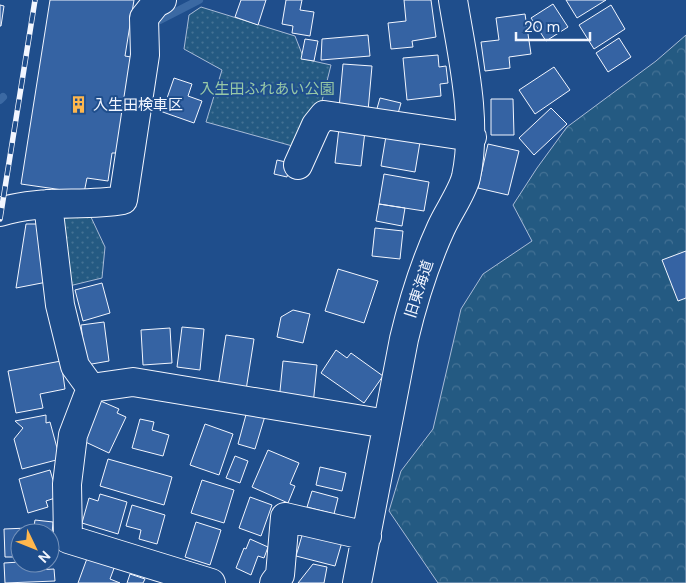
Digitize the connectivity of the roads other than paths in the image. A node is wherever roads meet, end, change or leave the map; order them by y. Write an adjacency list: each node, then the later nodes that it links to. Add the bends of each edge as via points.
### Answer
1 (162, 0): 5 (street, via 144,18 145,55 123,200 102,204)
2 (452, 0): 3 (street, 旧東海道)
3 (472, 137): 4 (street, via 324,115); 8 (street, 旧東海道, via 466,179 441,228 413,303)
4 (298, 165)
5 (48, 204): 6 (street); 7 (street, via 60,305 75,366)
6 (0, 212)
7 (91, 388): 8 (street, via 133,382); 10 (street, via 73,436 67,484 68,539)
8 (387, 424): 9 (street, 旧東海道)
9 (366, 536): 11 (street, via 285,517 280,575); 12 (street, 旧東海道)
10 (212, 583)
11 (274, 583)
12 (357, 583)

